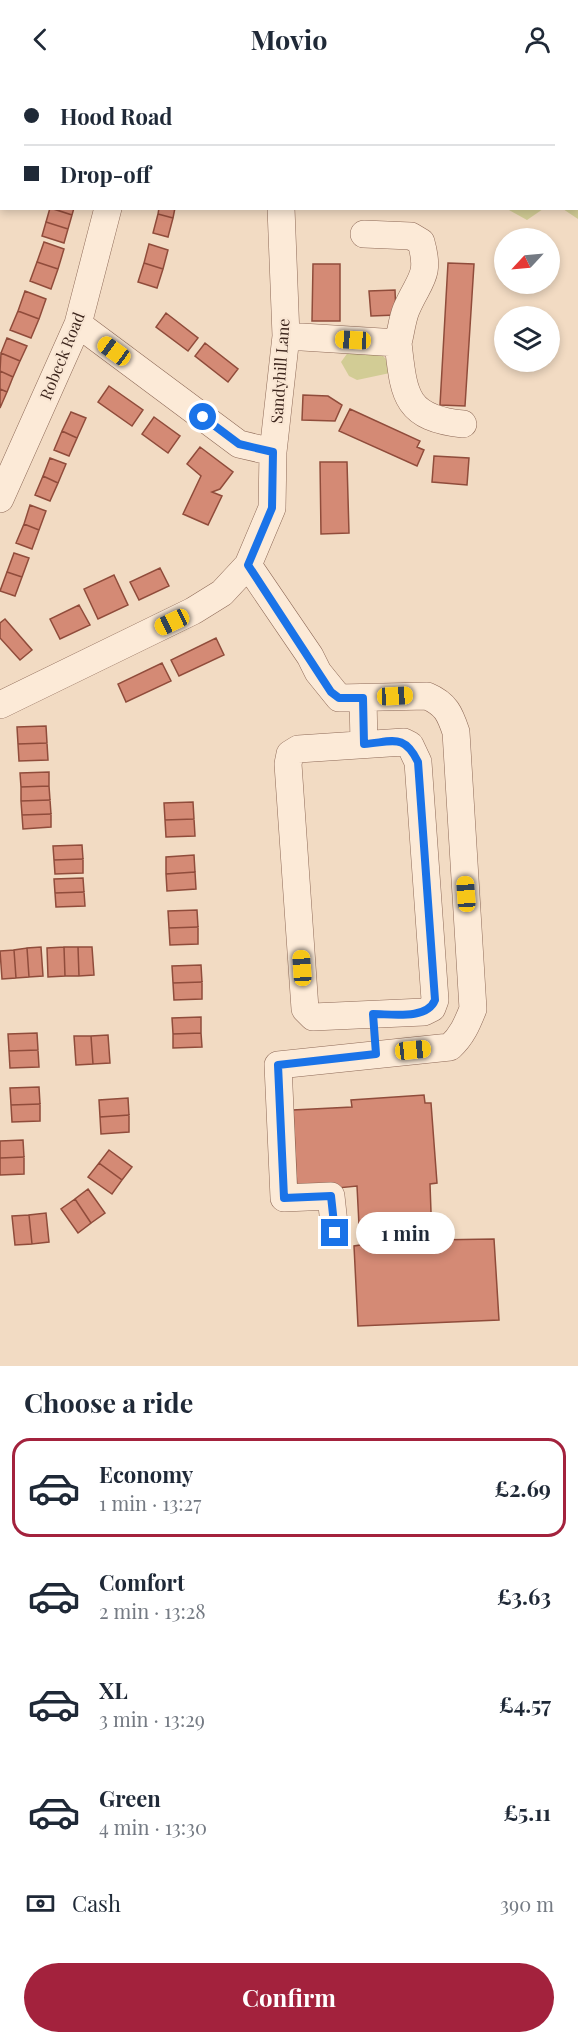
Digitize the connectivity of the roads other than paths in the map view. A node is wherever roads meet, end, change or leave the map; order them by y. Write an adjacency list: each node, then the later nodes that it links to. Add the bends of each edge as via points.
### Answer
1 (107, 210): 4 (street, Robeck Road)
2 (281, 210): 5 (street, Sandyhill Lane)
3 (364, 234): 6 (street, via 411,236 421,242 425,273 406,312)
4 (78, 324): 8 (street, via 239,444); 9 (street, Robeck Road)
5 (286, 336): 6 (street); 8 (street, Sandyhill Lane)
6 (398, 343): 7 (street, via 403,386 409,400 424,416 438,422)
7 (463, 424)
8 (273, 452): 10 (street, Sandyhill Lane, via 272,508)
9 (0, 499)
10 (248, 565): 11 (street, via 331,692 339,698); 12 (street, Sandyhill Lane, via 222,593 193,611)
11 (363, 698): 13 (street); 16 (street, via 427,696 441,702 456,732 473,1009)
12 (0, 705)
13 (364, 744): 14 (street, via 404,741 418,762 435,1000); 15 (street, via 298,749 290,754 288,764 305,1008 313,1017)
14 (432, 1008): 15 (street, via 424,1012); 16 (street)
15 (373, 1014): 17 (street)
16 (460, 1038): 17 (street, via 450,1047)
17 (376, 1054): 18 (street, via 278,1065 284,1198 331,1196)
18 (335, 1233)

